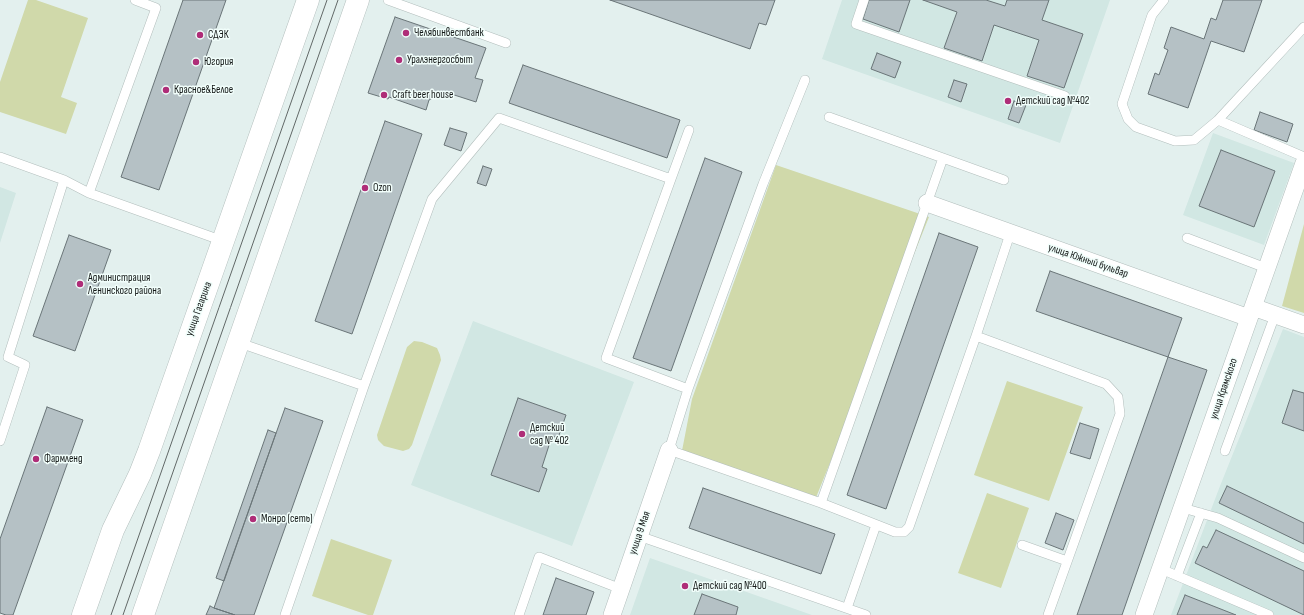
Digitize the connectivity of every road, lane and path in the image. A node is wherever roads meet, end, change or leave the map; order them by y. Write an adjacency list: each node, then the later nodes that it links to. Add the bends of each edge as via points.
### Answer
1 (135, 0): 21 (lane, via 156,8)
2 (308, 0): 25 (main road, улица Гагарина)
3 (358, 0): 31 (main road)
4 (388, 0): 8 (lane)
5 (864, 0): 10 (lane, via 856,24)
6 (1164, 0): 12 (lane, via 1152,15 1122,104 1128,119 1136,127 1174,141 1194,140)
7 (1304, 27): 12 (lane)
8 (506, 43)
9 (805, 80): 34 (lane, via 763,184)
10 (1065, 96)
11 (829, 117): 16 (lane)
12 (1218, 120): 15 (lane)
13 (689, 130): 18 (lane)
14 (0, 157): 19 (lane)
15 (1304, 157)
16 (942, 158): 20 (lane); 22 (lane)
17 (1304, 163): 26 (street, улица Крамского)
18 (671, 179): 33 (lane, via 499,118 432,199); 34 (lane, via 606,358)
19 (64, 180): 21 (lane); 32 (lane)
20 (1004, 180)
21 (89, 193): 25 (lane)
22 (927, 204): 23 (street, улица Южный бульвар); 39 (lane)
23 (1010, 234): 27 (street, улица Южный бульвар); 30 (lane)
24 (1187, 238): 26 (lane)
25 (223, 241): 51 (main road, улица Гагарина, via 142,468 113,530)
26 (1266, 268): 27 (street, улица Крамского)
27 (1251, 312): 28 (street, улица Южный бульвар); 40 (street, улица Крамского)
28 (1275, 315): 29 (street, улица Южный бульвар); 38 (lane)
29 (1304, 325)
30 (976, 336): 42 (lane, via 909,527 904,532 895,532); 46 (lane, via 1106,384 1118,397 1120,414)
31 (238, 342): 33 (lane); 52 (main road)
32 (4, 356): 35 (lane, via 25,365)
33 (364, 386): 53 (lane)
34 (688, 389): 37 (lane)
35 (4, 414): 36 (lane)
36 (0, 441)
37 (669, 450): 39 (lane); 43 (street, улица 9 Мая)
38 (1225, 451)
39 (821, 503): 42 (lane)
40 (1183, 508): 41 (lane); 47 (street, улица Крамского)
41 (1202, 513): 45 (lane); 48 (lane)
42 (876, 525): 50 (lane)
43 (639, 536): 49 (street, улица 9 Мая); 50 (lane)
44 (1022, 545): 46 (lane)
45 (1304, 558)
46 (1067, 561): 57 (lane)
47 (1161, 569): 48 (lane); 58 (street, улица Крамского)
48 (1177, 576): 59 (lane)
49 (621, 588): 54 (lane, via 539,557); 55 (street, улица 9 Мая)
50 (847, 608): 56 (lane)
51 (83, 615)
52 (143, 615)
53 (285, 615)
54 (519, 615)
55 (612, 615)
56 (866, 615)
57 (1048, 615)
58 (1144, 615)
59 (1269, 615)

